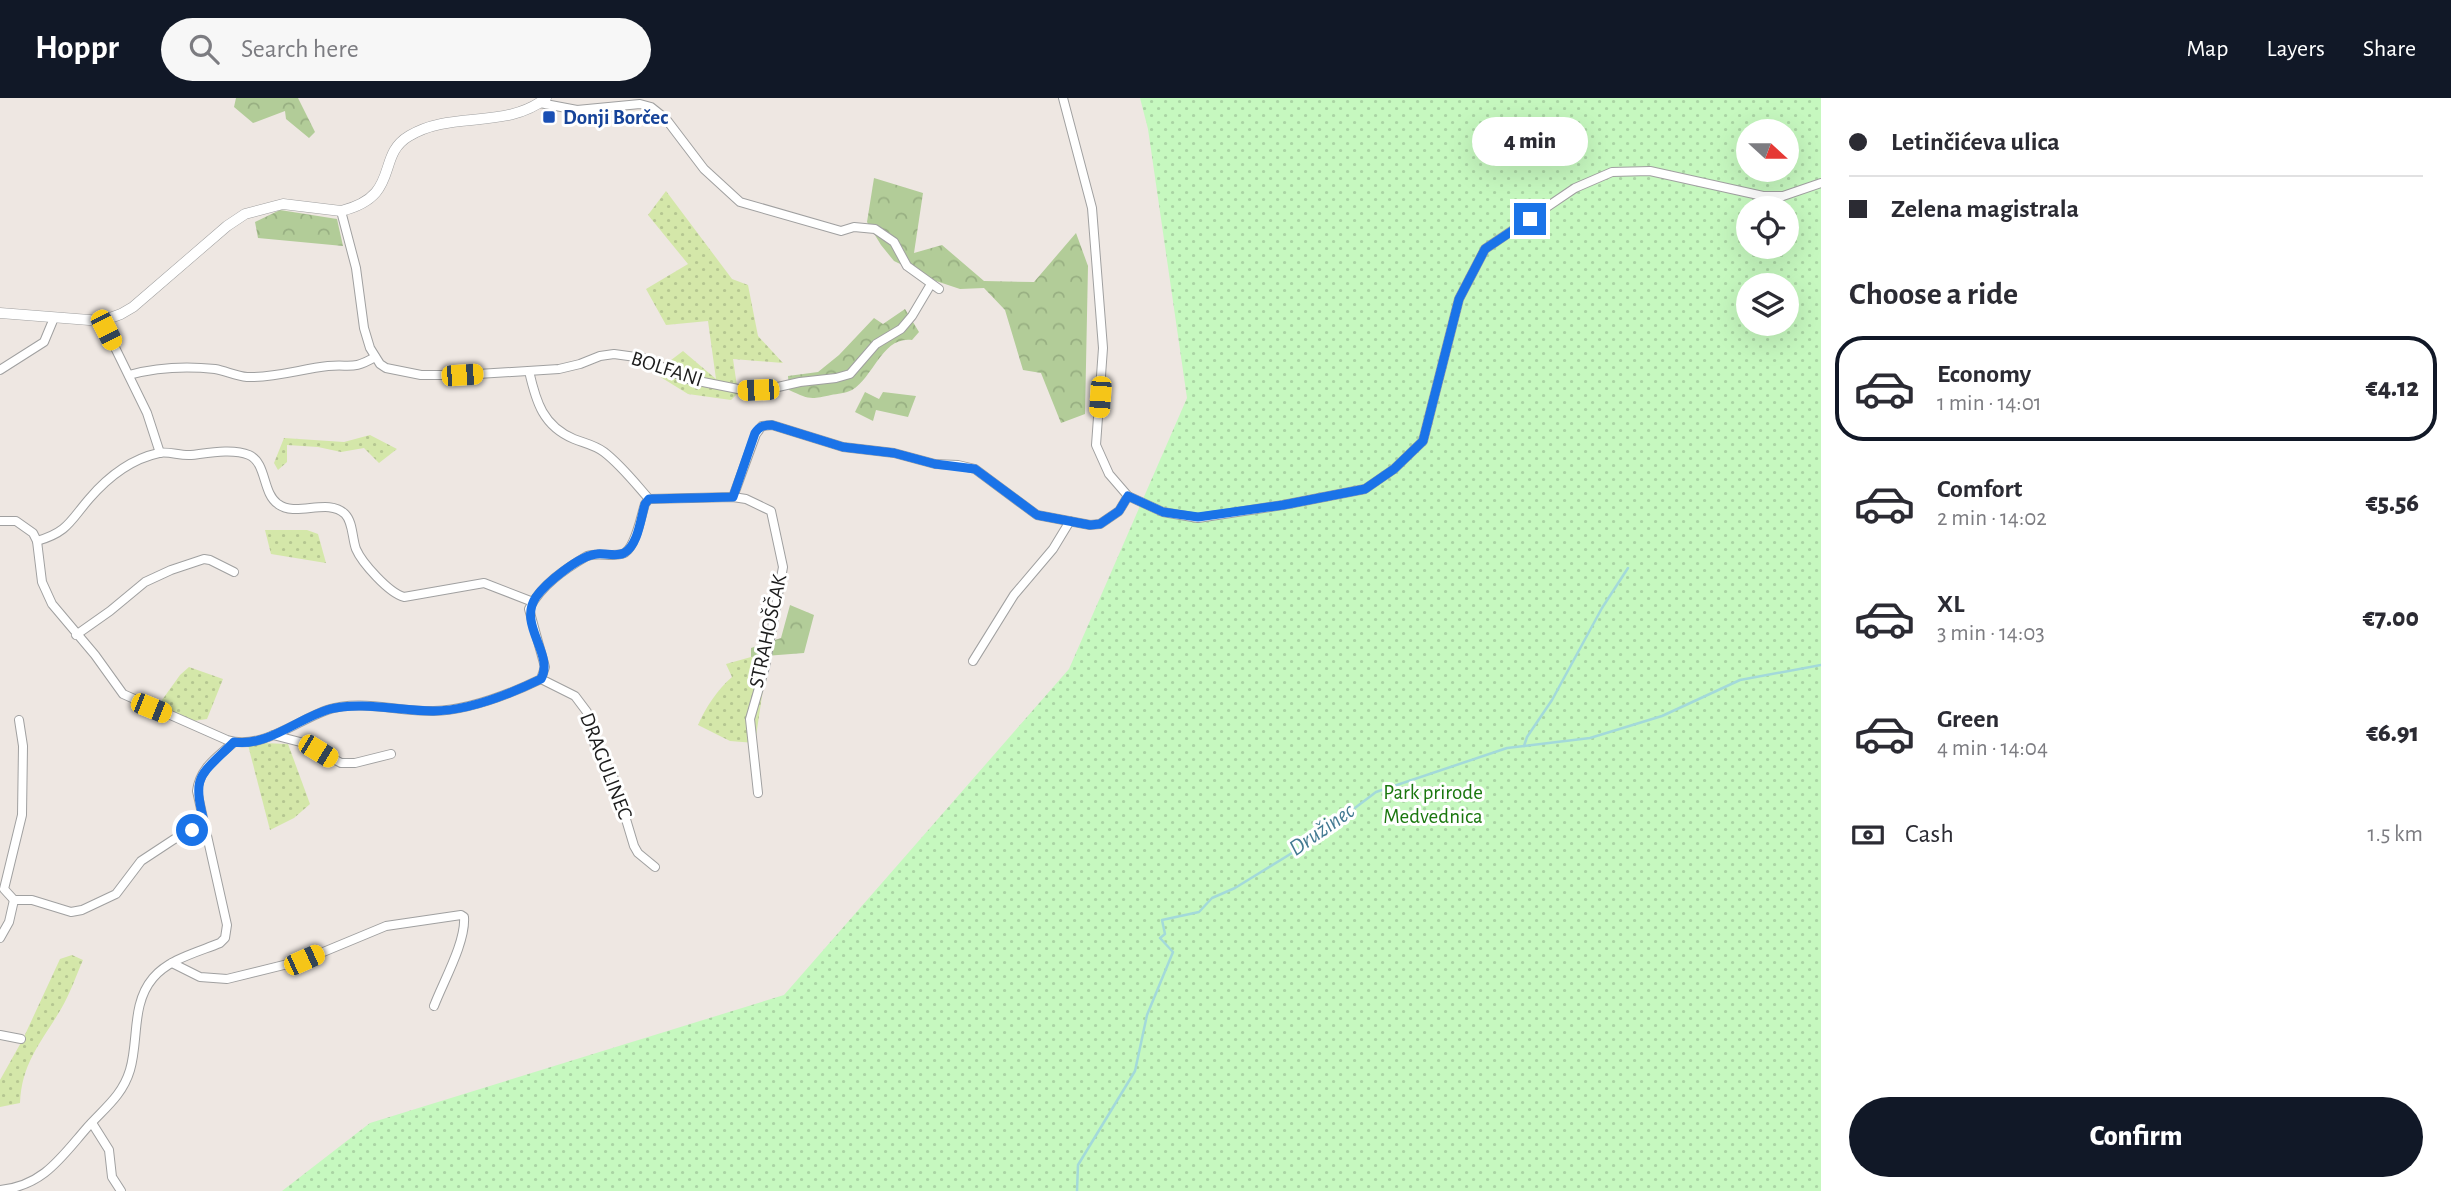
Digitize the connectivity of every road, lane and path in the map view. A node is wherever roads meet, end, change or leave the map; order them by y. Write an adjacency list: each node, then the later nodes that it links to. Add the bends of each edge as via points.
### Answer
1 (1063, 98): 13 (street, via 1092,208 1103,348 1096,445 1109,474)
2 (543, 100): 4 (street, via 499,118 444,123 416,132 396,148 372,198); 10 (street, BOLFANI, via 577,110 651,107 666,119 704,169 740,202 841,231 875,229 894,242 907,266 935,286 901,329 876,344 850,374 836,378 743,390 688,379 643,358 614,354 569,368)
3 (1821, 183): 13 (street, via 1783,196 1763,196 1650,171 1599,177 1575,188 1485,249 1459,299 1423,441 1365,489 1198,517 1163,512)
4 (341, 211): 7 (street, via 283,205 245,214 133,307); 8 (street, via 356,268 363,328)
5 (0, 313): 6 (street)
6 (54, 318): 7 (street); 9 (street, via 44,342)
7 (102, 321): 11 (street)
8 (375, 357): 10 (street, BOLFANI, via 386,368 421,374); 11 (street, via 355,367 246,377 177,367)
9 (0, 370)
10 (529, 371): 15 (street, via 536,402 550,424 604,452)
11 (129, 375): 12 (street)
12 (160, 453): 18 (street, via 120,470 91,496 67,528); 20 (street, via 251,456 278,504 343,512 360,556 388,588 404,597 484,583)
13 (1128, 496): 17 (street, via 1106,521 1090,525)
14 (733, 497): 15 (street); 17 (street, via 755,433 772,425 843,447 975,469 1029,511); 28 (street, STRAHOŠČAK, via 771,511 783,567 765,667 750,719)
15 (649, 499): 20 (street, via 626,552 587,556 549,583)
16 (0, 521): 18 (street, via 23,524)
17 (1070, 521): 22 (street, via 1014,595)
18 (37, 541): 21 (street, via 46,592)
19 (234, 572): 21 (street, via 204,559 164,573 145,582)
20 (533, 602): 23 (street, via 529,613 545,667)
21 (76, 635): 26 (street, via 122,694)
22 (973, 662)
23 (541, 679): 25 (street, via 493,699 440,710 330,709); 30 (street, DRAGULINEC, via 583,706 595,746 613,776 634,846)
24 (19, 720): 31 (street, via 22,815 4,888)
25 (273, 735): 26 (street); 27 (street, via 304,743 341,764)
26 (234, 742): 29 (street, via 210,763 200,781 198,797)
27 (391, 754)
28 (758, 793)
29 (205, 826): 31 (street, via 182,834 141,861 116,894 82,910 71,912 32,900); 33 (street, via 227,931 220,943)
30 (655, 867)
31 (14, 900): 32 (street)
32 (0, 938)
33 (172, 963): 34 (street, via 200,977 227,979 304,960 386,926 461,915 465,923 462,936); 37 (street, via 152,979 142,999 124,1087)
34 (434, 1006)
35 (0, 1035): 36 (street)
36 (21, 1039)
37 (92, 1123): 38 (street, via 52,1167 20,1186); 39 (street, via 109,1150 112,1177)
38 (0, 1190)
39 (121, 1191)

